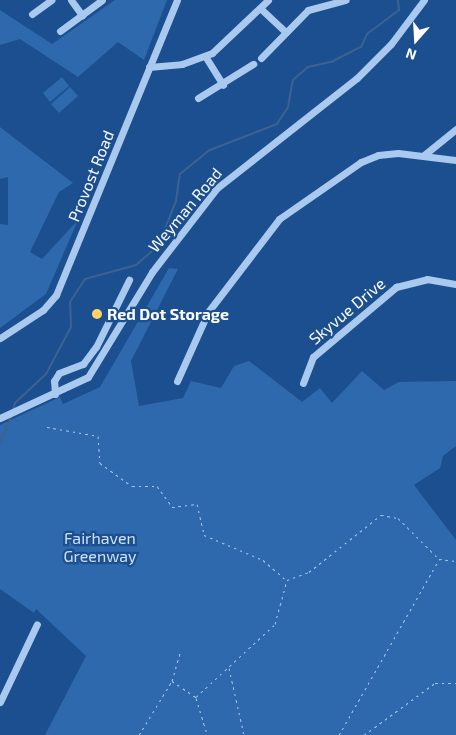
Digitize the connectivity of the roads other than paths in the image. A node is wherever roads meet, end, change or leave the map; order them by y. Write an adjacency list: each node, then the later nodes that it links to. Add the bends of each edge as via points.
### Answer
1 (51, 0): 9 (street)
2 (71, 0): 10 (street)
3 (102, 0): 10 (street)
4 (177, 0): 16 (street, Provost Road)
5 (268, 0): 8 (street)
6 (346, 0): 12 (street, via 308,10)
7 (424, 0): 27 (street, Weyman Road, via 391,44 357,78 217,188 152,272 103,358 88,377)
8 (260, 9): 12 (street); 13 (street, via 223,46)
9 (32, 14)
10 (82, 15): 11 (street)
11 (60, 31)
12 (286, 32): 14 (street)
13 (205, 56): 16 (street); 17 (street)
14 (261, 58)
15 (254, 64): 17 (street)
16 (149, 67): 24 (street, Provost Road, via 56,295 43,310)
17 (223, 85): 18 (street)
18 (198, 98)
19 (456, 129): 20 (street)
20 (424, 155): 21 (street); 25 (street, via 398,152 361,162 279,219 208,312)
21 (456, 160)
22 (129, 280): 27 (street, via 96,347 78,367 59,373 54,381)
23 (456, 284): 26 (street, Skyvue Drive, via 427,279 396,287 313,357)
24 (0, 338)
25 (177, 381)
26 (303, 383)
27 (55, 394): 28 (street, Weyman Road)
28 (0, 418)
29 (37, 624): 30 (street)
30 (0, 702)

